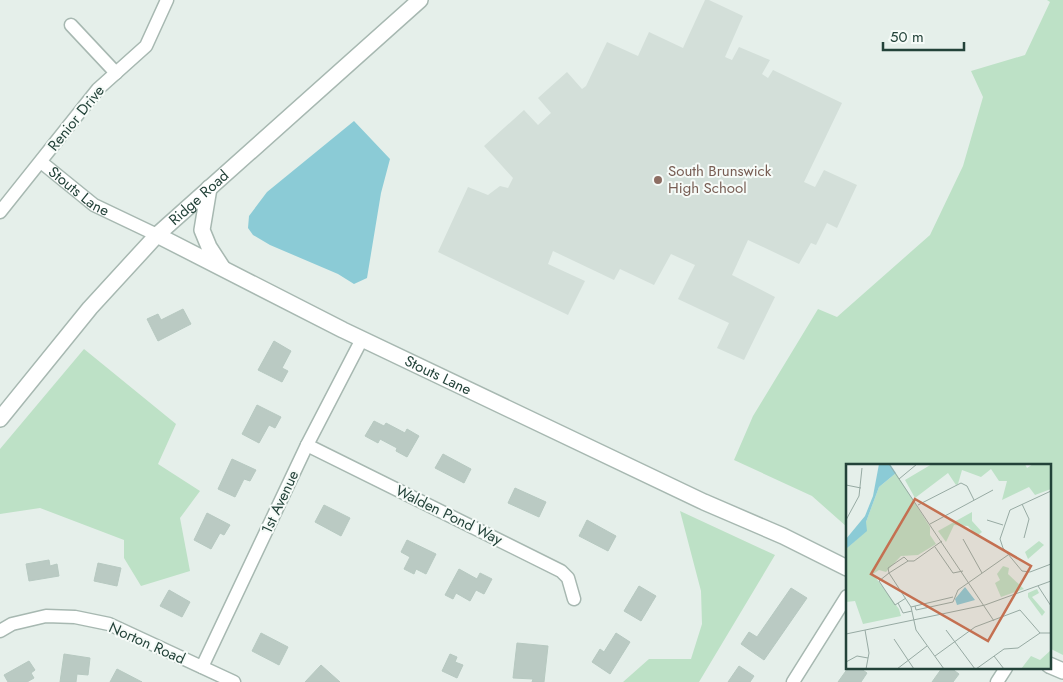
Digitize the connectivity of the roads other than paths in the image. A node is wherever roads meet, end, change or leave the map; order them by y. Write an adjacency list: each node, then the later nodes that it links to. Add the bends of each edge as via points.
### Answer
1 (167, 0): 4 (street, Renior Drive, via 146,46)
2 (420, 0): 6 (street, Ridge Road)
3 (71, 25): 4 (street)
4 (116, 73): 5 (street, Renior Drive, via 98,89)
5 (41, 162): 7 (street, Renior Drive); 8 (street, Stouts Lane, via 94,205)
6 (209, 188): 8 (street, Ridge Road); 9 (street, via 202,230)
7 (0, 212)
8 (157, 235): 9 (street, Stouts Lane); 11 (street, Ridge Road, via 90,308)
9 (223, 269): 10 (street, Stouts Lane)
10 (362, 339): 12 (street, 1st Avenue); 13 (street, Stouts Lane)
11 (0, 419)
12 (307, 445): 15 (street, Walden Pond Way, via 561,571 568,578); 18 (street, 1st Avenue)
13 (846, 568)
14 (846, 598): 22 (street)
15 (574, 600)
16 (0, 631): 18 (street, Norton Road, via 12,624 46,616 75,617 108,624)
17 (1050, 665): 20 (street)
18 (202, 667): 21 (street, Norton Road)
19 (1005, 670): 23 (street)
20 (1063, 671)
21 (234, 682)
22 (793, 682)
23 (997, 682)

